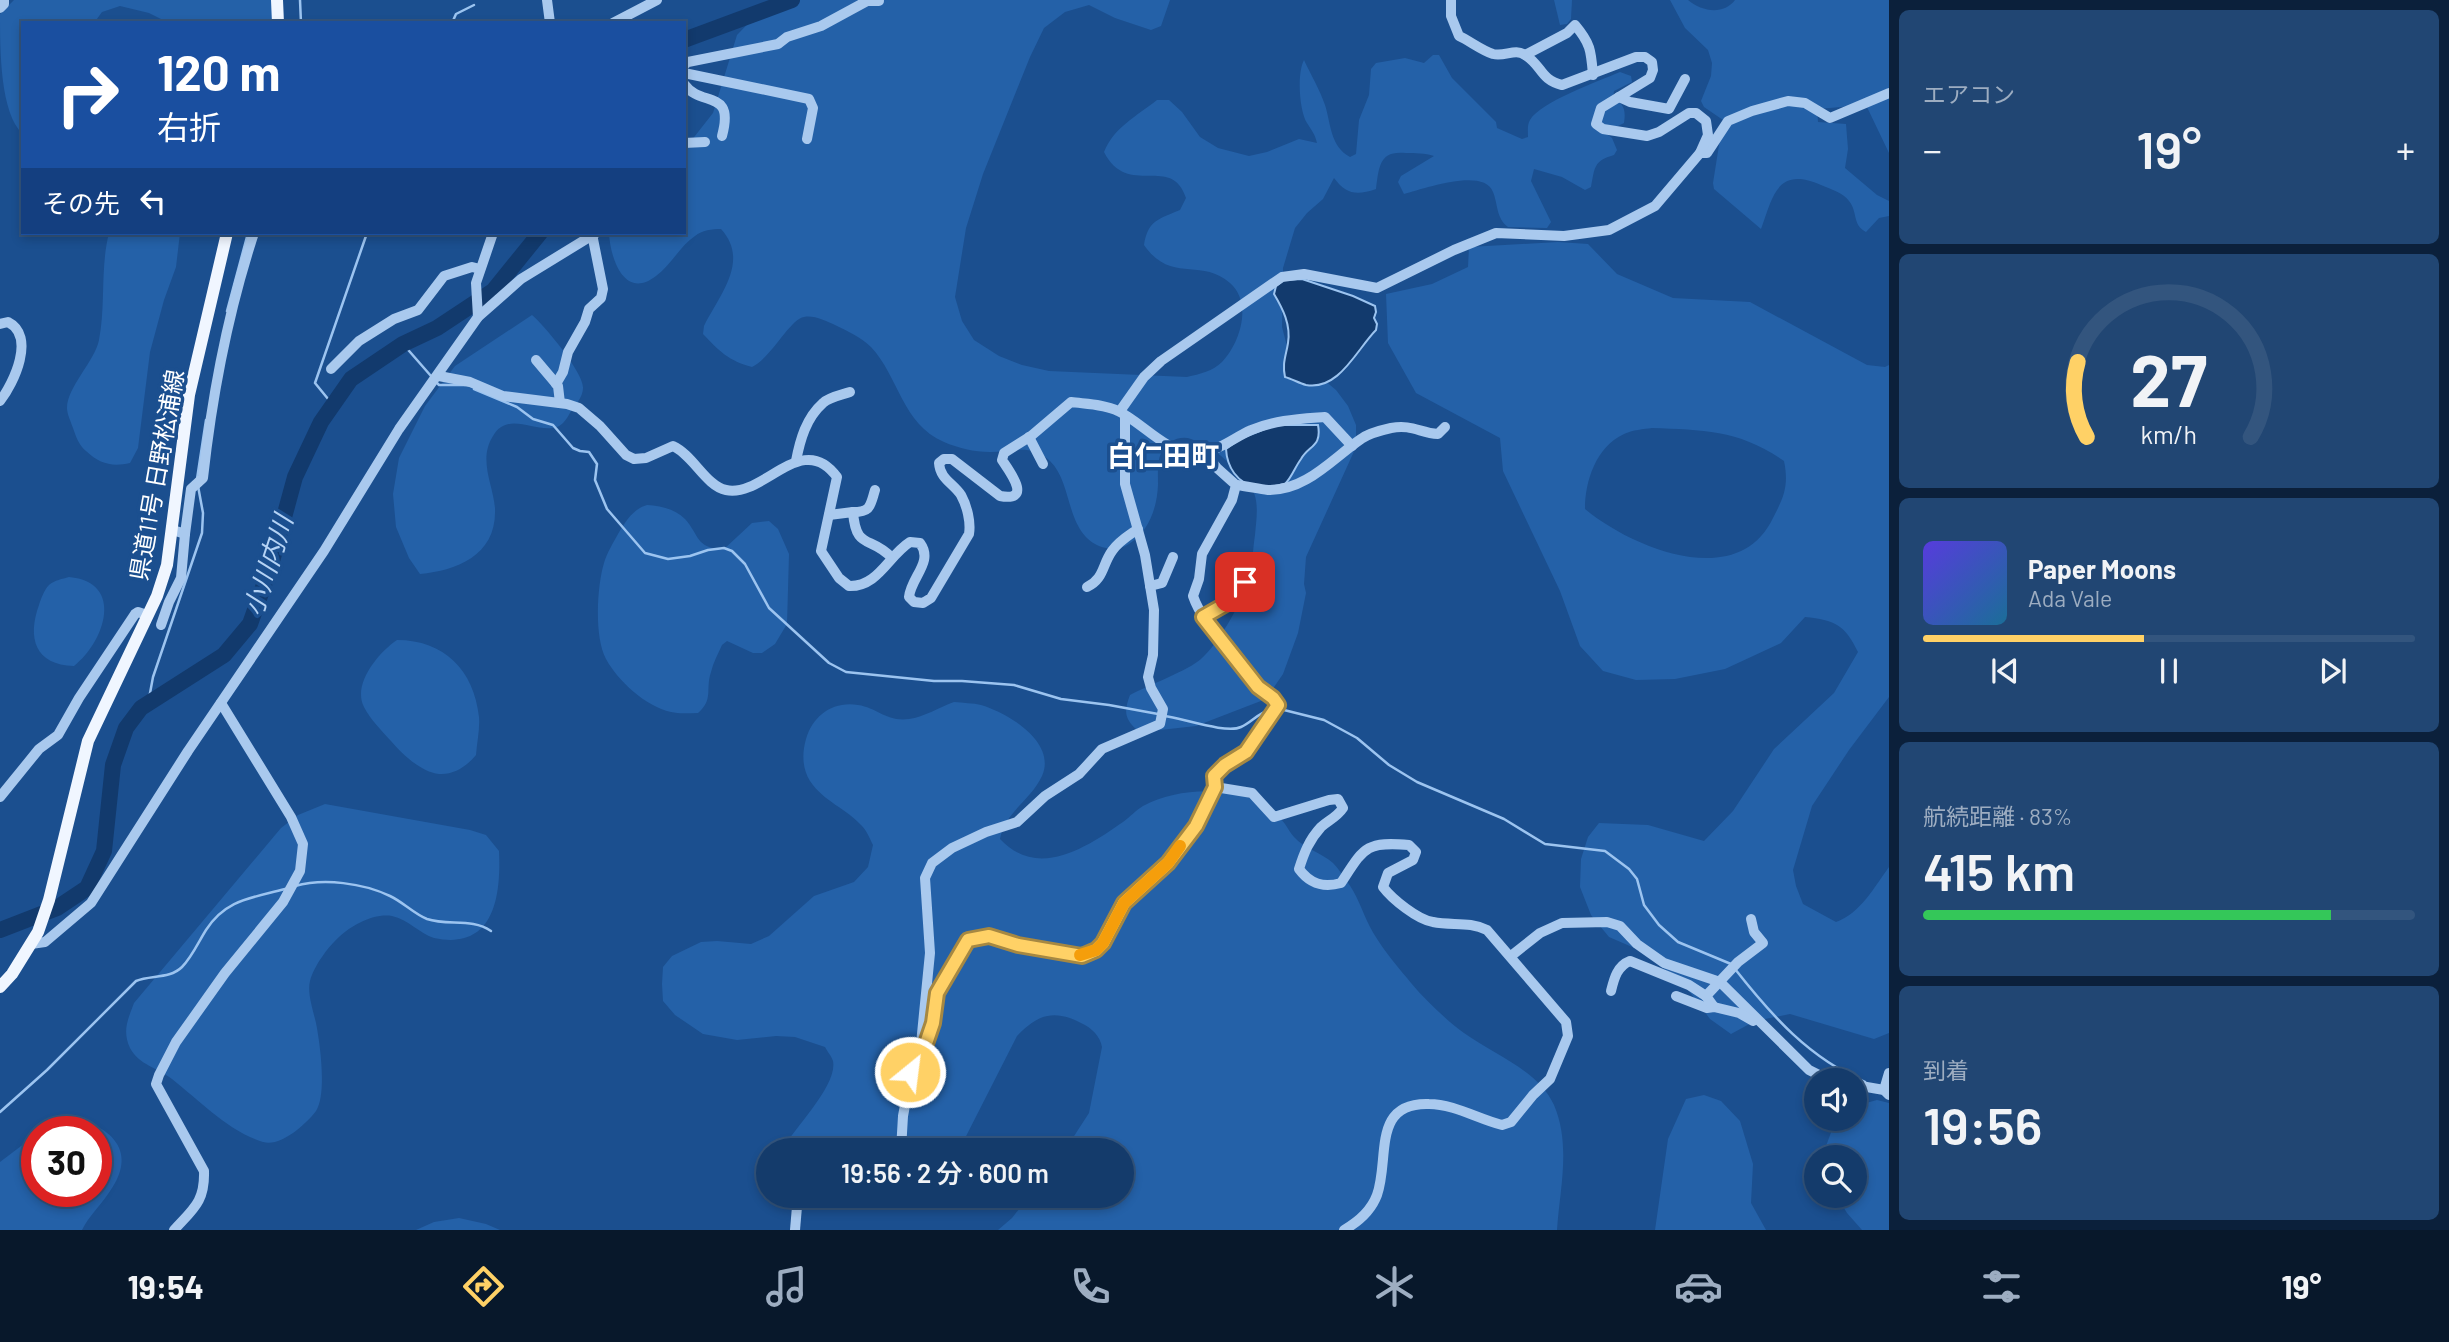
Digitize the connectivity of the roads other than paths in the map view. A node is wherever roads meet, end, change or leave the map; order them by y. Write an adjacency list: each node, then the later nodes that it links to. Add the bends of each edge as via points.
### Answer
1 (4, 0): 7 (street)
2 (277, 0): 8 (main road)
3 (547, 0): 9 (street)
4 (657, 0): 10 (street)
5 (1451, 0): 11 (street, via 1459,36 1493,54)
6 (879, 1): 12 (street, via 867,1 778,44)
7 (0, 8)
8 (278, 21)
9 (550, 21)
10 (617, 21)
11 (1525, 55): 14 (street, via 1550,82 1562,85); 14 (street, via 1575,26 1588,41)
12 (686, 64)
13 (686, 73): 20 (street, via 809,99 813,108)
14 (1592, 75): 18 (street, via 1636,57 1652,62 1650,78)
15 (1685, 79): 18 (street, via 1669,109)
16 (686, 87): 19 (street, via 722,106 727,120)
17 (1889, 93): 23 (street, via 1830,118 1805,103 1788,101 1752,111 1728,121 1707,153)
18 (1619, 97): 23 (street, via 1601,108 1596,124 1603,130 1647,136 1696,113 1709,129)
19 (722, 136)
20 (807, 139)
21 (705, 142): 22 (street)
22 (686, 143)
23 (1700, 153): 39 (street, via 1655,206 1609,230 1564,236 1496,233 1377,288 1304,274 1282,277 1161,361 1144,377)
24 (227, 235): 51 (main road, 県道11号 日野松浦線, via 189,395)
25 (253, 235): 51 (street, via 225,348 203,478 191,489)
26 (492, 235): 29 (street)
27 (592, 235): 30 (street, via 521,279)
28 (594, 235): 35 (street, via 601,298 589,309)
29 (480, 269): 30 (street); 33 (street, via 444,276 418,310 359,341)
30 (478, 317): 34 (street)
31 (0, 324): 37 (street, via 15,325 21,348 16,375)
32 (536, 360): 35 (street)
33 (331, 369)
34 (436, 379): 38 (street, via 470,382 503,396); 60 (street)
35 (556, 384): 38 (street)
36 (850, 392): 44 (street, via 824,402 813,415 801,435)
37 (0, 401)
38 (560, 403): 44 (street, via 579,408 592,418 626,455 646,458 673,446 683,450 717,486 728,490 743,490)
39 (1122, 414): 41 (street, via 1070,402); 43 (street, via 1177,448); 50 (street, via 1125,484)
40 (1445, 427): 42 (street, via 1438,433 1407,426 1389,428)
41 (1029, 438): 45 (street); 53 (street, via 1004,453 1002,460 1018,482 1018,490 1008,497 1000,496 952,459 939,463 943,477 961,496 970,524 969,534 931,598 923,603 909,597 926,560 920,543 910,542)
42 (1352, 446): 43 (street, via 1325,417 1280,421); 46 (street, via 1296,484 1270,490)
43 (1204, 452): 46 (street)
44 (796, 461): 49 (street, via 817,462 837,477)
45 (1043, 464)
46 (1236, 485): 58 (street, via 1202,554 1194,596)
47 (875, 490): 48 (street, via 869,508)
48 (853, 512): 49 (street); 53 (street, via 858,537)
49 (829, 515): 53 (street, via 821,551 849,586 869,583)
50 (1138, 529): 55 (street); 56 (street, via 1115,547 1102,575)
51 (179, 532): 57 (main road, 県道11号 日野松浦線); 59 (street, via 181,578)
52 (1173, 557): 55 (street, via 1162,583)
53 (892, 558)
54 (1245, 582): 58 (street, via 1231,601)
55 (1150, 586): 74 (street, via 1154,610 1148,677 1163,709 1160,724 1102,750 1017,822 952,848 932,863 926,878 930,953 925,1009 921,1045)
56 (1087, 587)
57 (148, 615): 62 (street, via 135,614 58,735 39,749); 64 (main road, 県道11号 日野松浦線, via 88,741 49,900)
58 (1203, 617): 61 (street, via 1258,687 1278,705 1246,752 1214,776)
59 (161, 625)
60 (221, 703): 64 (street, via 90,902 45,943); 80 (street, via 291,817 303,844 302,860 283,902 225,973 159,1074 156,1084 204,1171 200,1203)
61 (1215, 787): 65 (street, via 1252,793 1274,817 1338,799 1343,808 1337,817 1307,844 1299,869 1308,881 1329,887 1341,883 1362,852 1376,845 1409,845 1416,852 1413,860 1388,873 1383,887 1389,896 1430,922 1476,924); 74 (street, via 1196,826 1168,863 1124,903 1096,950 1082,956 989,936 968,940 937,993 933,1023 920,1061)
62 (0, 797)
63 (1751, 919): 66 (street, via 1763,943)
64 (31, 944): 67 (main road, 県道11号 日野松浦線)
65 (1511, 956): 66 (street, via 1540,933 1562,923 1607,922 1620,926 1664,963); 82 (street, via 1566,1022 1567,1036 1550,1079 1511,1122 1502,1125 1431,1103 1398,1112 1386,1131 1377,1197 1363,1218)
66 (1723, 979): 70 (street); 72 (street)
67 (0, 987)
68 (1611, 991): 70 (street, via 1615,977 1629,961)
69 (1676, 996): 71 (street)
70 (1706, 996): 71 (street)
71 (1714, 1007): 72 (street, via 1739,1013)
72 (1766, 1028): 73 (street)
73 (1807, 1068)
74 (910, 1072): 78 (street)
75 (1889, 1073): 77 (street)
76 (1867, 1089): 77 (street)
77 (1887, 1093)
78 (902, 1138)
79 (797, 1208): 81 (street)
80 (174, 1230)
81 (795, 1230)
82 (1344, 1230)

